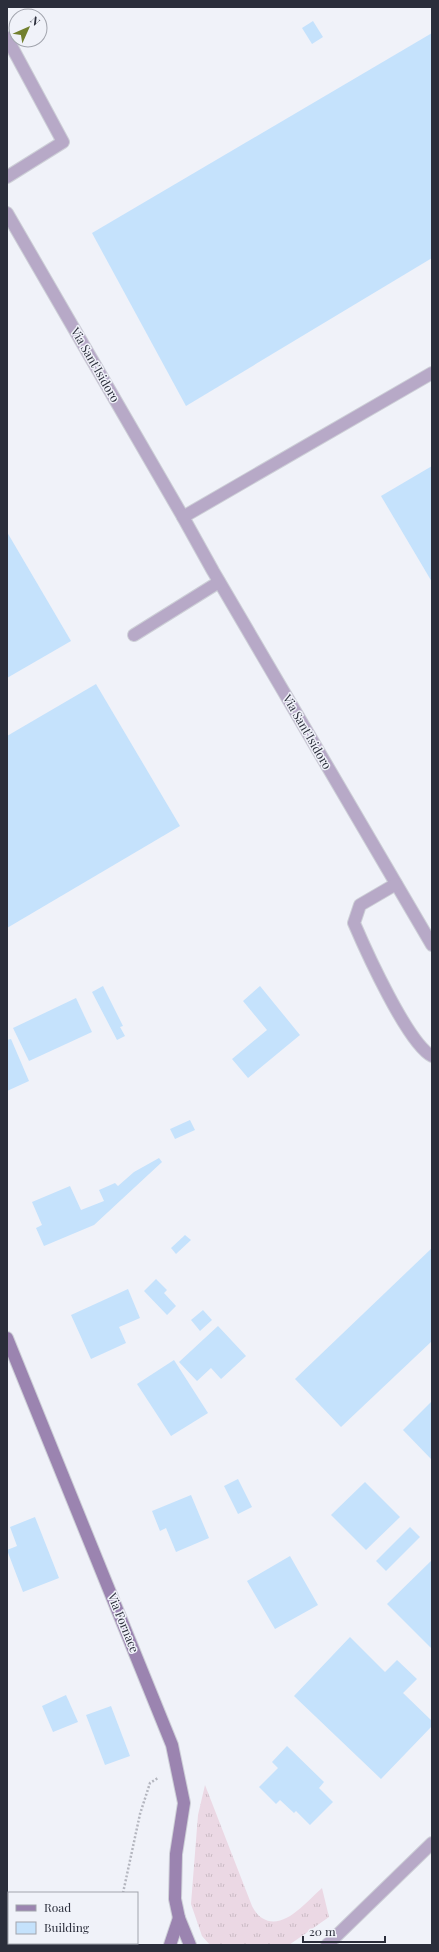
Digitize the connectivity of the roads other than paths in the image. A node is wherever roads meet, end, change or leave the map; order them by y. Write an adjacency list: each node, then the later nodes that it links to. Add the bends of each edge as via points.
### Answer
1 (7, 38): 2 (street, via 63,142)
2 (7, 177)
3 (7, 213): 5 (street, Via Sant'Isidoro)
4 (432, 373): 5 (street)
5 (183, 517): 6 (street, Via Sant'Isidoro)
6 (219, 582): 7 (street); 8 (street, Via Sant'Isidoro)
7 (134, 635)
8 (396, 884): 9 (street, Via Sant'Isidoro); 10 (street, via 360,905 354,923 370,961 412,1036)
9 (432, 945)
10 (432, 1056)
11 (7, 1338): 13 (street, Via Fornace, via 172,1745 184,1804 176,1854 175,1899)
12 (432, 1843): 16 (street)
13 (179, 1918): 14 (street, Via Fornace); 15 (street, Via Fornace)
14 (170, 1945)
15 (190, 1945)
16 (327, 1945)

